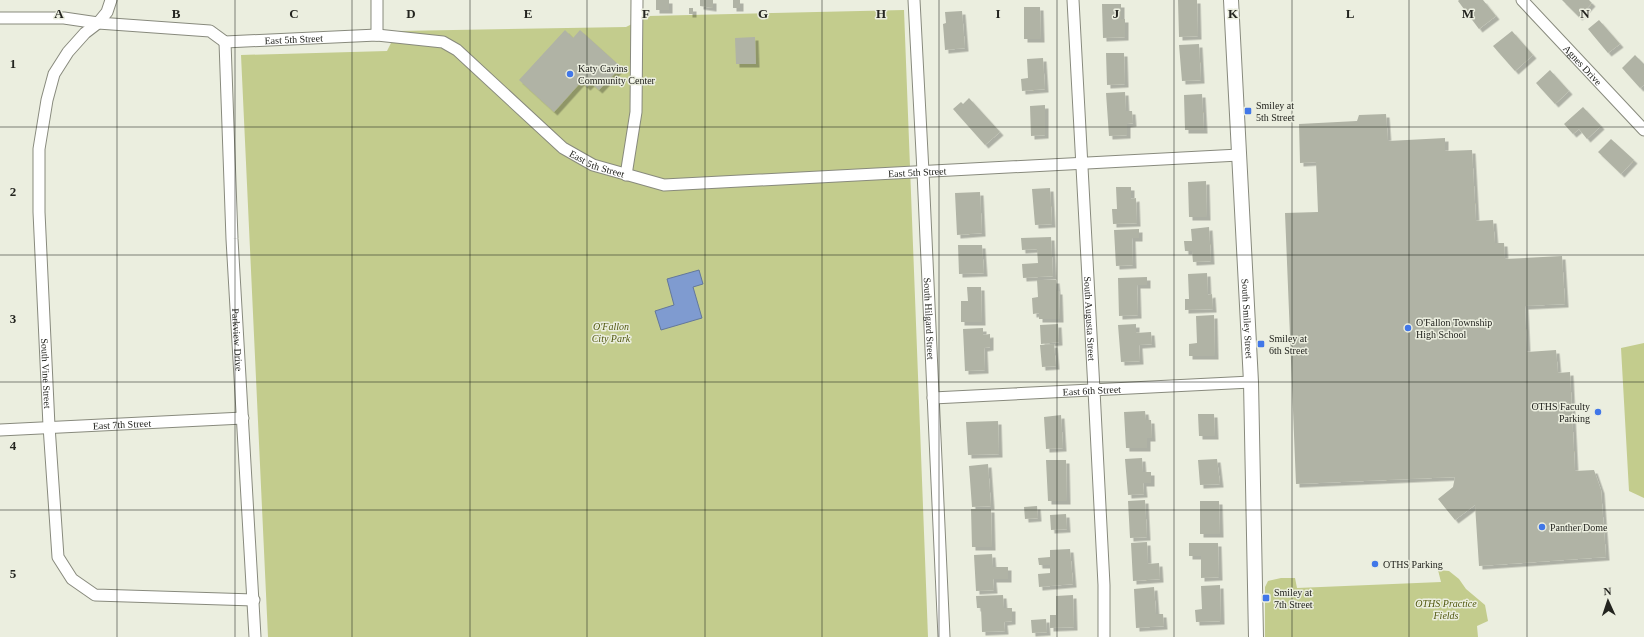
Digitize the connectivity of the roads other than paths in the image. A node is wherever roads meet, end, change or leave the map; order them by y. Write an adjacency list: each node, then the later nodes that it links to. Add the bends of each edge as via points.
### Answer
1 (111, 0): 9 (street, South Vine Street, via 107,12)
2 (377, 0): 10 (street)
3 (637, 0): 16 (street, via 636,112)
4 (914, 0): 15 (street, South Hilgard Street)
5 (1073, 0): 14 (street, South Augusta Street)
6 (1231, 0): 13 (street, South Smiley Street)
7 (1522, 0): 12 (street, Agnes Drive)
8 (0, 18): 9 (street, via 64,18)
9 (98, 24): 11 (street, via 210,31); 21 (street, South Vine Street, via 84,33 54,74 46,100 39,149 39,212)
10 (377, 35): 11 (street, East 5th Street); 16 (street, East 5th Street, via 443,42 457,50 563,148 593,165)
11 (225, 42): 20 (street, Parkview Drive, via 232,239)
12 (1644, 130)
13 (1239, 155): 14 (street, East 5th Street); 17 (street, South Smiley Street)
14 (1082, 163): 15 (street, East 5th Street); 18 (street, South Augusta Street)
15 (923, 172): 16 (street, East 5th Street, via 664,185); 19 (street, South Hilgard Street)
16 (626, 176)
17 (1251, 382): 18 (street, East 6th Street); 27 (street, South Smiley Street)
18 (1094, 390): 19 (street, East 6th Street); 26 (street, South Augusta Street)
19 (933, 398): 25 (street, South Hilgard Street)
20 (243, 418): 21 (street, East 7th Street); 23 (street, Parkview Drive)
21 (50, 426): 22 (street, East 7th Street); 23 (street, South Vine Street, via 58,557 72,579 95,595)
22 (0, 430)
23 (254, 600): 24 (street, Parkview Drive)
24 (255, 637)
25 (944, 637)
26 (1104, 637)
27 (1256, 637)

